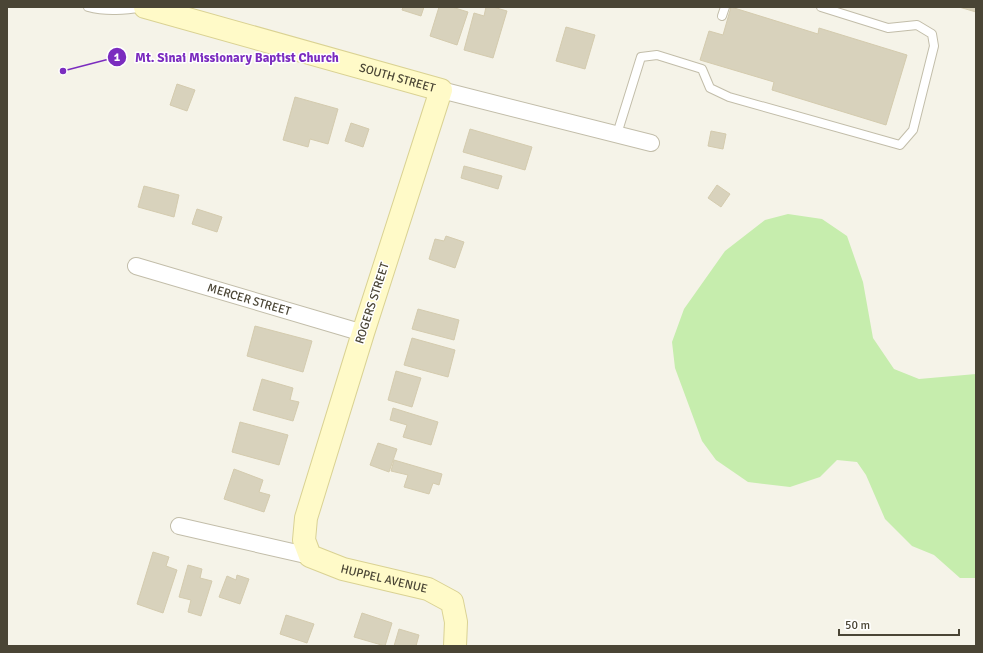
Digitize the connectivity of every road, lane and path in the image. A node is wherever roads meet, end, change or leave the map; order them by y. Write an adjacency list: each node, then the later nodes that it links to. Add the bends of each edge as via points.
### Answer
1 (88, 7): 2 (lane, via 98,10 121,10)
2 (145, 7): 6 (street, SOUTH STREET)
3 (725, 7): 5 (lane)
4 (821, 7): 7 (lane, via 888,28 917,25 932,34 934,46 913,130 900,145 729,97 710,88 702,69 657,55 642,57)
5 (722, 16)
6 (441, 90): 7 (street, SOUTH STREET); 10 (street, ROGERS STREET)
7 (617, 134): 8 (street, SOUTH STREET)
8 (651, 143)
9 (136, 266): 10 (street, MERCER STREET)
10 (363, 333): 12 (street, ROGERS STREET, via 306,518 304,540)
11 (180, 526): 12 (street)
12 (310, 556): 13 (street, HUPPEL AVENUE, via 344,569 428,589 452,602 456,622)
13 (454, 646)

